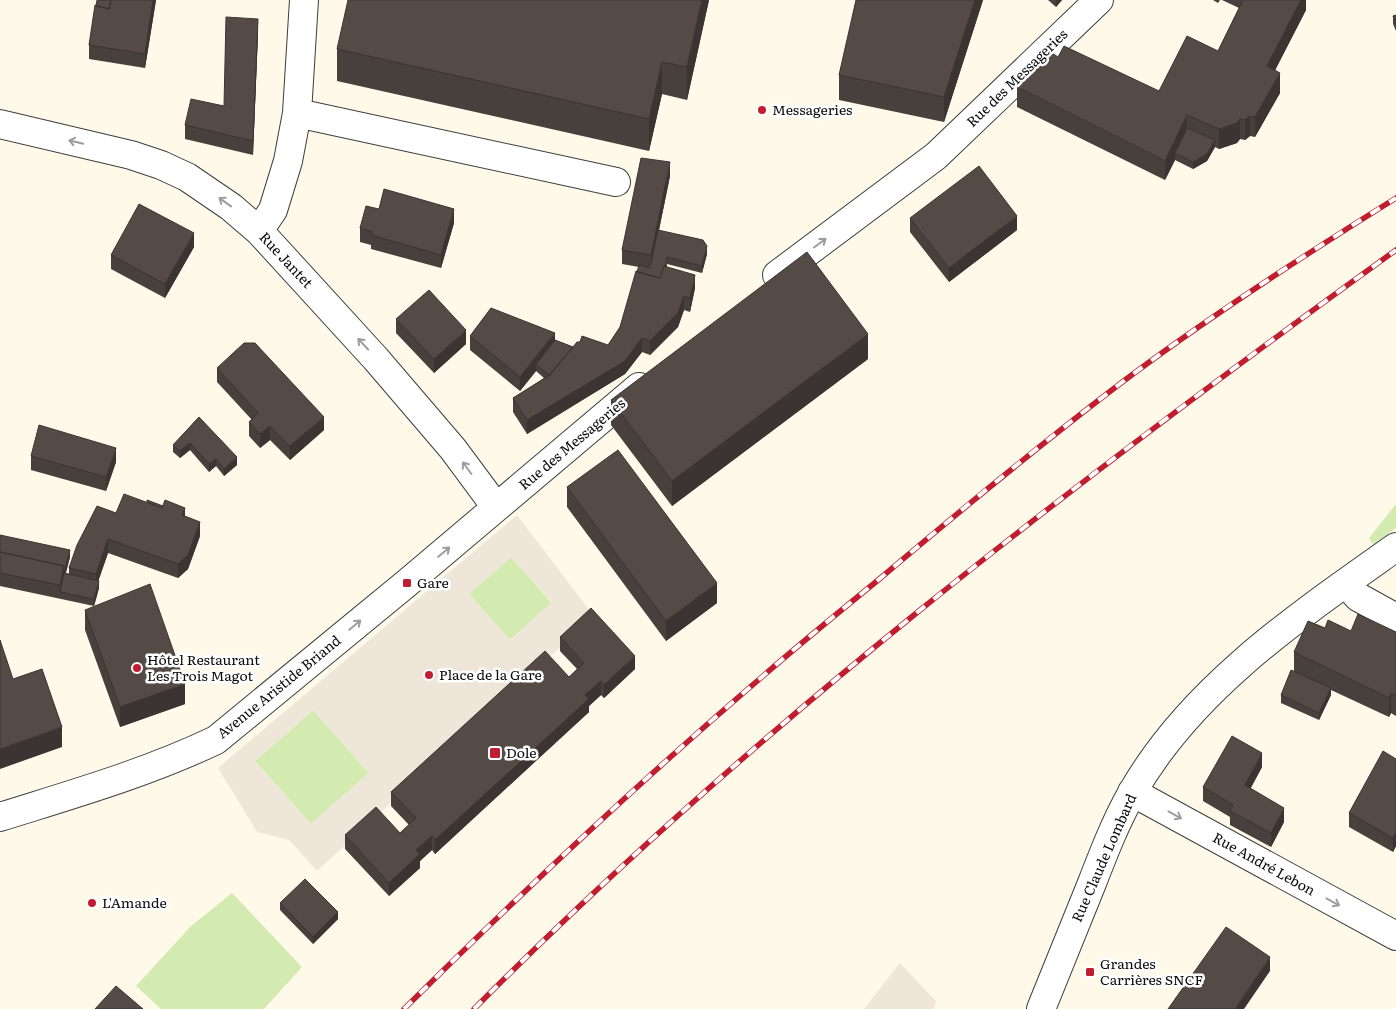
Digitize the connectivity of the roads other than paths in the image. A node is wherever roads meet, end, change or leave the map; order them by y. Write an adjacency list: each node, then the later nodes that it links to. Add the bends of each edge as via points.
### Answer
1 (304, 0): 3 (street)
2 (1099, 0): 7 (street, Rue des Messageries, one-way to 2, via 936,156)
3 (297, 113): 5 (street); 6 (street, via 288,161 273,210)
4 (0, 124): 6 (street, Rue Jantet, one-way to 4, via 211,192 161,165)
5 (616, 182)
6 (259, 231): 9 (street, Rue Jantet, one-way to 6, via 453,448 376,358)
7 (755, 292)
8 (656, 374): 9 (street, Rue des Messageries)
9 (496, 507): 14 (street, Avenue Aristide Briand, one-way to 9, via 95,787 216,740)
10 (1396, 547): 11 (street, Rue Claude Lombard)
11 (1346, 583): 12 (street, via 1358,597); 13 (street, Rue Claude Lombard, via 1272,639 1217,687 1156,755)
12 (1396, 618)
13 (1132, 792): 15 (street, Rue André Lebon, one-way to 15); 16 (street, Rue Claude Lombard)
14 (0, 817)
15 (1396, 936)
16 (1041, 1009)

